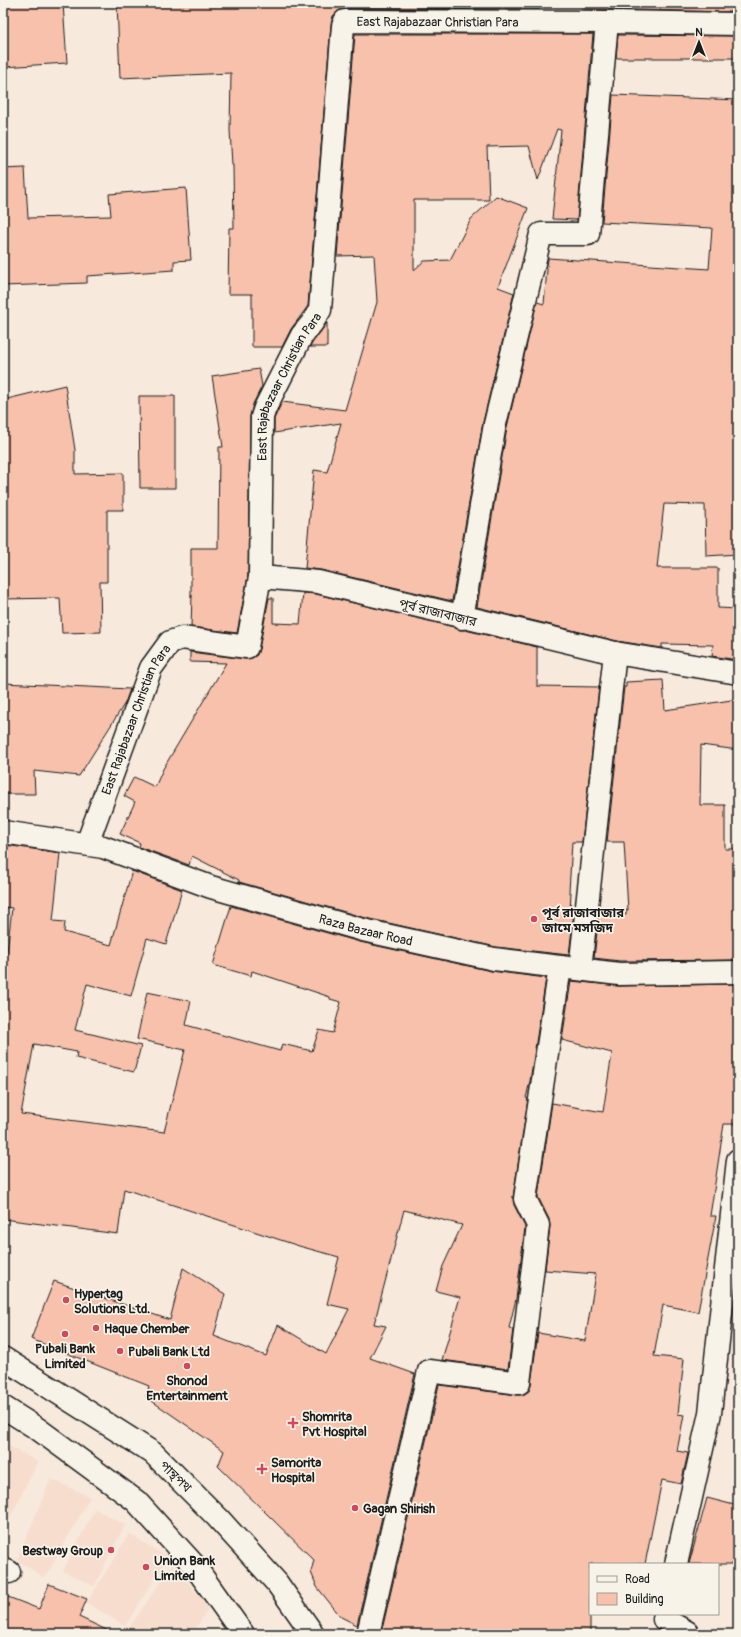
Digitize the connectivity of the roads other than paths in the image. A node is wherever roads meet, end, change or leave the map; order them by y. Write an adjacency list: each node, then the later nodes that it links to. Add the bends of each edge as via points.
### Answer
1 (607, 22): 2 (street, East Rajabazaar Christian Para); 3 (street, East Rajabazaar Christian Para, via 345,21 320,310 302,336 262,417); 4 (street, via 588,234 541,234 495,424)
2 (738, 24)
3 (260, 577): 4 (street, পূর্ব রাজাবাজার, via 318,582); 8 (street, East Rajabazaar Christian Para, via 247,647 182,638 170,642 151,668)
4 (462, 618): 5 (street, পূর্ব রাজাবাজার)
5 (615, 653): 6 (street, পূর্ব রাজাবাজার); 9 (street)
6 (738, 673)
7 (3, 832): 8 (street, Raza Bazaar Road)
8 (87, 844): 9 (street, Raza Bazaar Road, via 103,847 211,887 364,930 494,959)
9 (570, 968): 10 (street, Raza Bazaar Road, via 619,974); 18 (street, via 525,1199 538,1225 519,1383 429,1371)
10 (738, 972)
11 (738, 1160): 14 (street, via 710,1414)
12 (3, 1358): 17 (street, পান্থপথ, via 152,1453 218,1518 277,1583)
13 (3, 1407): 16 (street, via 38,1429 136,1501 194,1565)
14 (676, 1563)
15 (665, 1615): 19 (street, via 664,1619)
16 (243, 1634)
17 (313, 1634)
18 (368, 1634)
19 (687, 1634)

